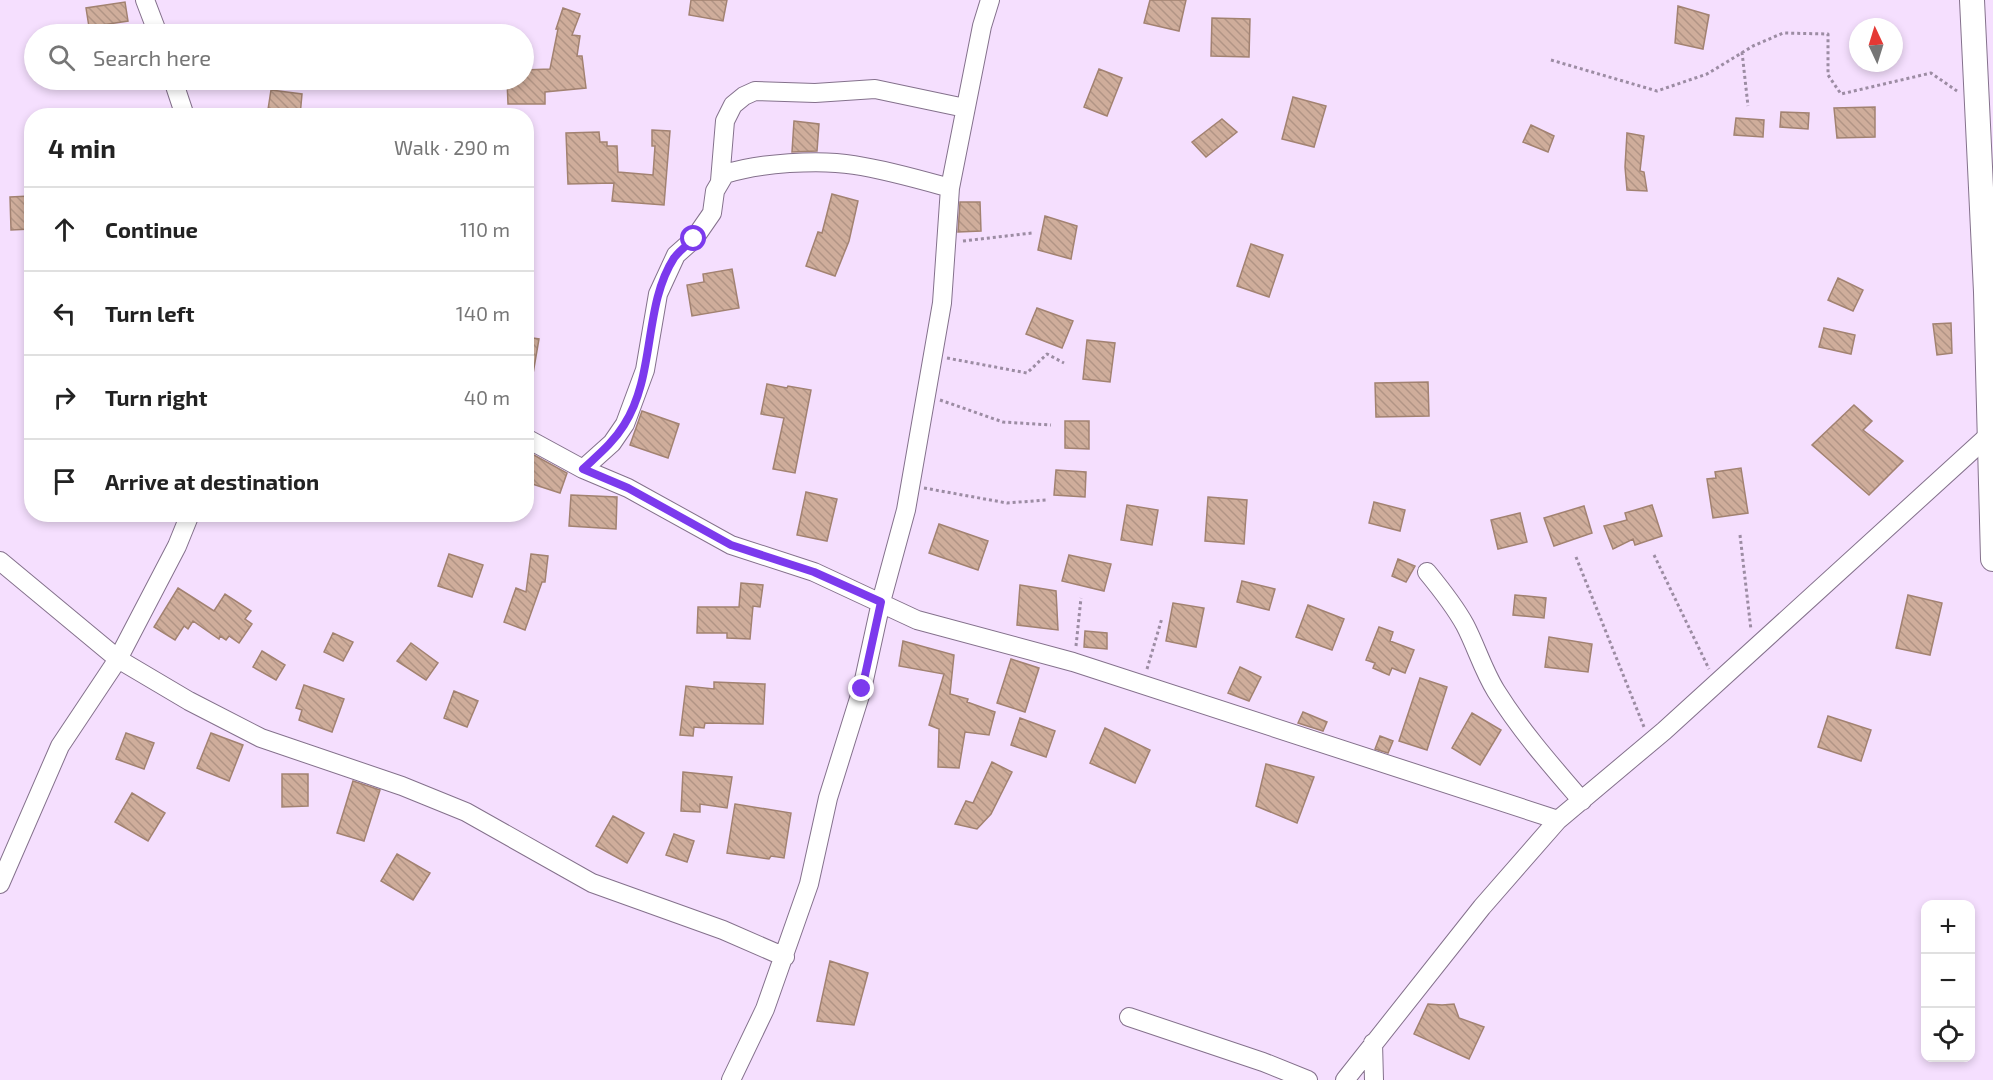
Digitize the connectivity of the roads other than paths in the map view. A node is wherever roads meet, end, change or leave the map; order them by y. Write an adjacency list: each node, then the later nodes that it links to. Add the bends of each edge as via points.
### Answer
1 (145, 0): 4 (street)
2 (990, 0): 7 (street)
3 (1972, 0): 10 (main road)
4 (154, 24)
5 (176, 90): 6 (street)
6 (182, 108)
7 (965, 108): 8 (street, via 875,89 755,91 733,105 725,121); 9 (street)
8 (720, 181): 9 (street, via 725,174 747,167 842,164); 13 (street, via 712,213 694,239 676,255 658,294 645,370 626,424 612,443)
9 (950, 188): 19 (street, via 942,303 927,395 906,510)
10 (1991, 400): 11 (main road)
11 (1989, 435): 14 (main road); 21 (street)
12 (534, 442): 13 (street)
13 (583, 469): 19 (street, via 628,488 731,545 814,572)
14 (1992, 472): 16 (main road)
15 (187, 522): 20 (street)
16 (1993, 559)
17 (0, 561): 20 (street)
18 (1427, 572): 21 (street, via 1465,625 1495,690 1533,744)
19 (881, 602): 22 (street, via 918,620 1074,662); 24 (street, via 862,689)
20 (118, 659): 23 (street, via 60,746); 24 (street, via 261,738 466,812 592,883 723,930)
21 (1582, 801): 22 (street)
22 (1558, 820): 26 (street)
23 (0, 884)
24 (785, 957): 27 (street)
25 (1129, 1017): 28 (street)
26 (1373, 1042): 29 (street); 30 (street)
27 (731, 1080)
28 (1308, 1080)
29 (1345, 1080)
30 (1374, 1080)

